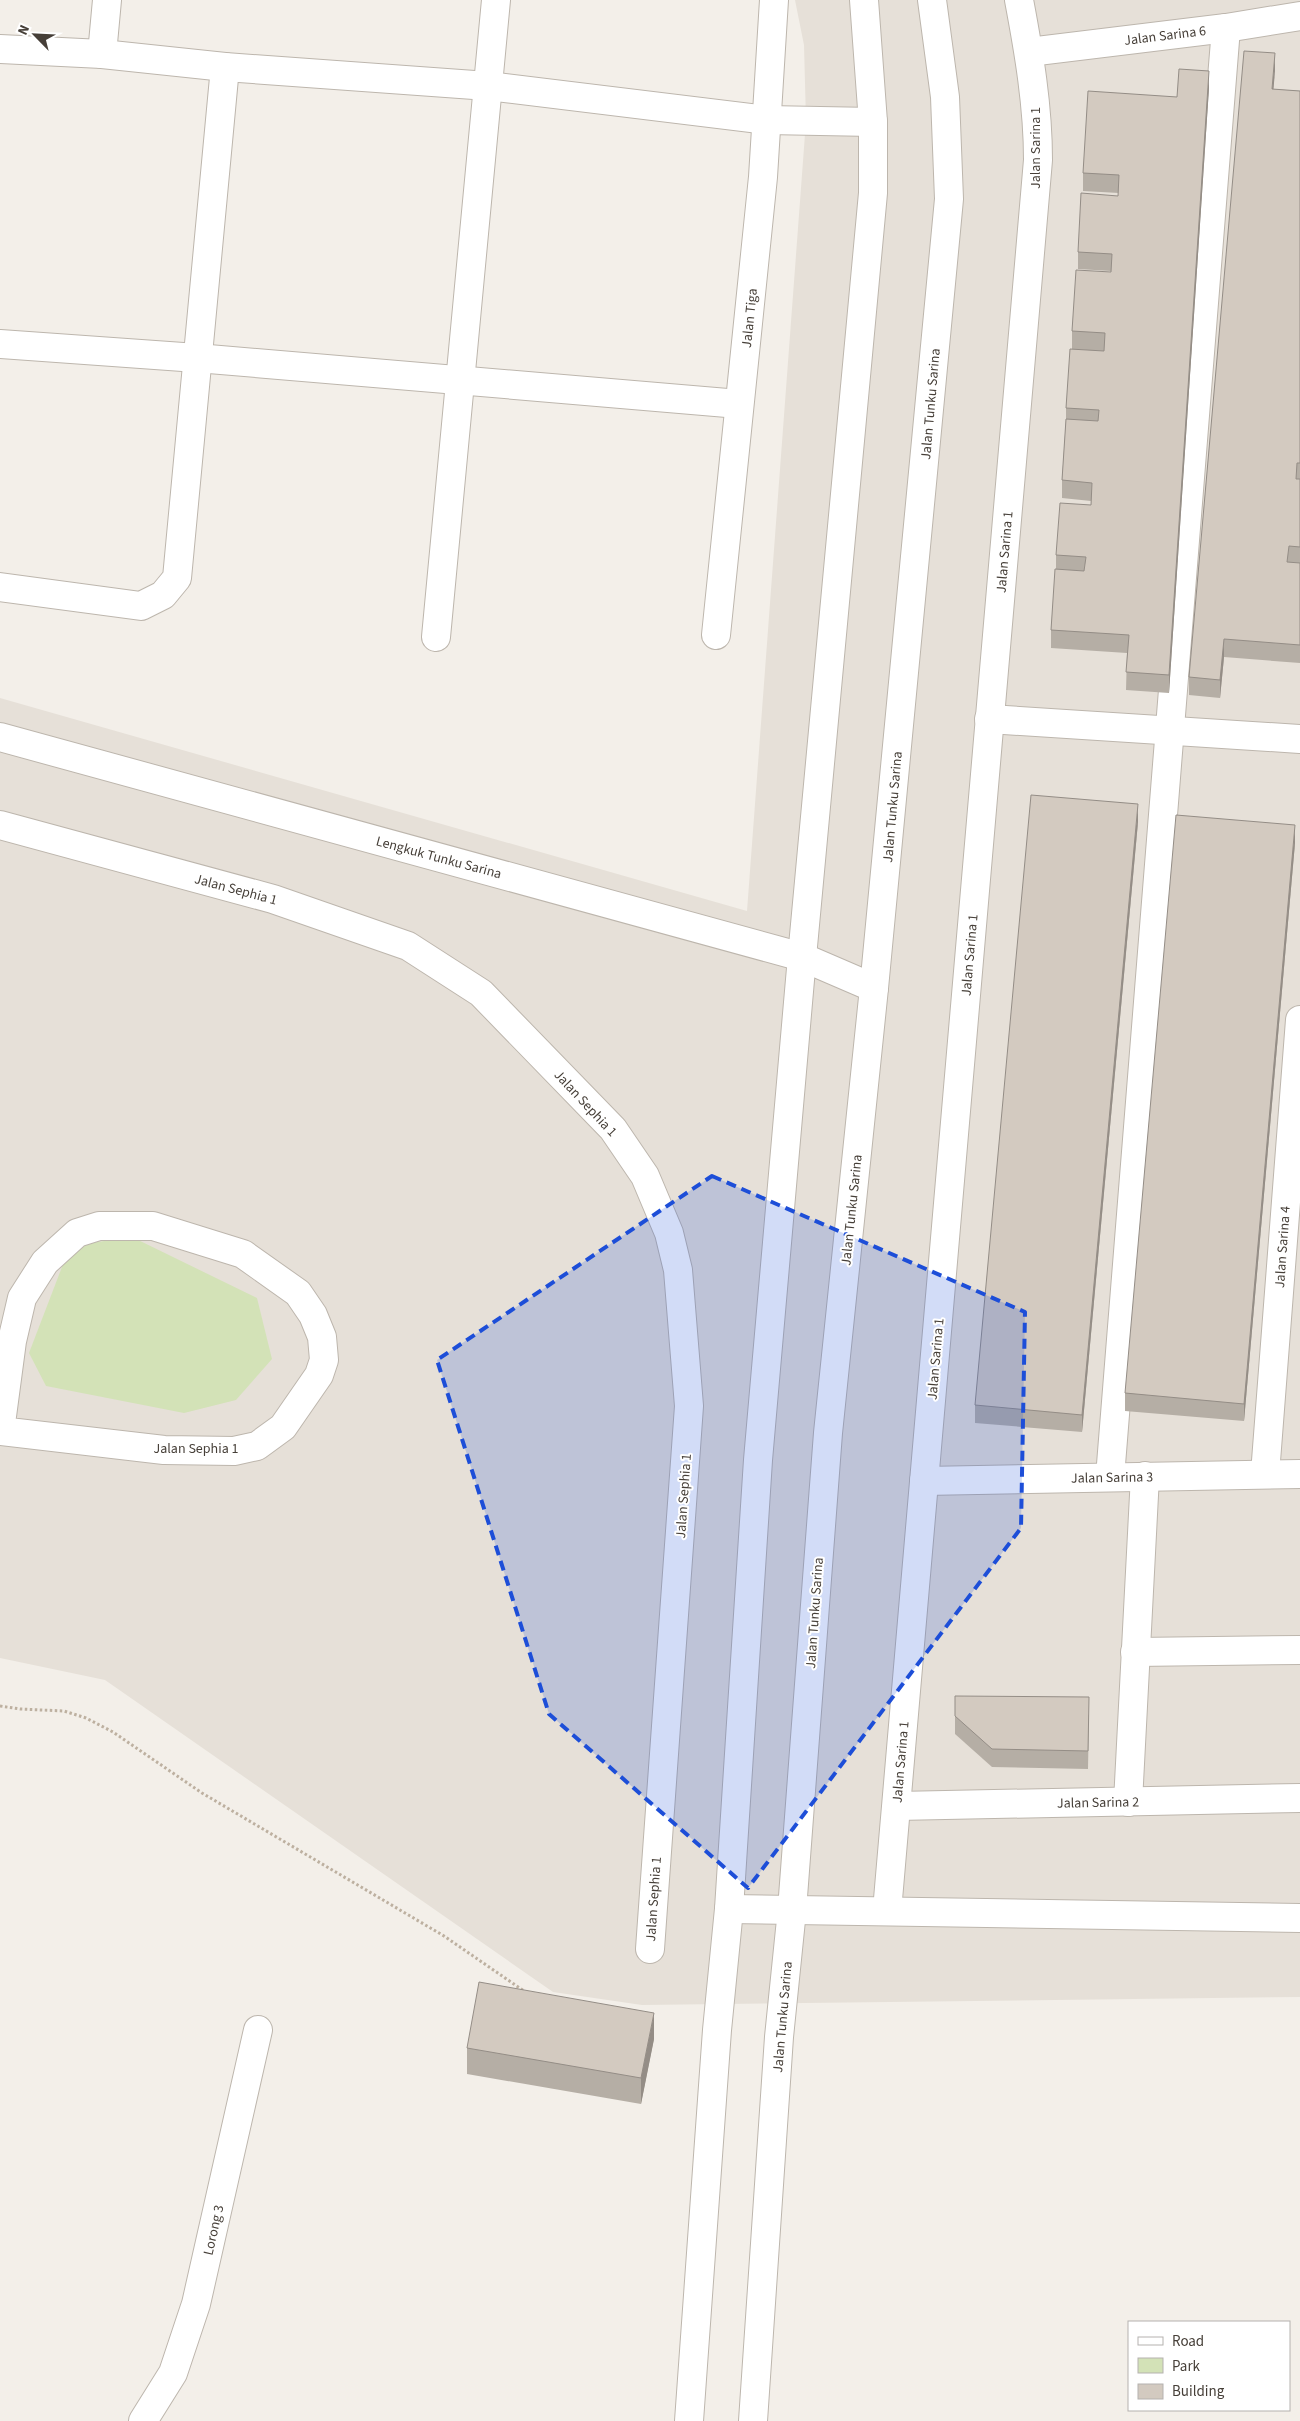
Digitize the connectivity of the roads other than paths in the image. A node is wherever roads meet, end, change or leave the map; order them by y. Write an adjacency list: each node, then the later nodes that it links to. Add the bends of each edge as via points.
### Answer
1 (107, 0): 11 (street)
2 (496, 0): 13 (street)
3 (774, 0): 14 (street, Jalan Tiga)
4 (864, 0): 15 (street)
5 (932, 0): 29 (street, Jalan Tunku Sarina, via 945,98 949,200)
6 (1018, 0): 10 (street, Jalan Sarina 1)
7 (1300, 16): 8 (street, Jalan Sarina 6)
8 (1226, 28): 10 (street, Jalan Sarina 6); 24 (street)
9 (0, 49): 11 (street)
10 (1029, 52): 23 (street, Jalan Sarina 1, via 1038,121 1038,160)
11 (102, 54): 12 (street)
12 (225, 67): 13 (street); 17 (street)
13 (488, 86): 14 (street); 18 (street)
14 (767, 120): 15 (street); 19 (street, Jalan Tiga)
15 (872, 122): 28 (street, via 873,193)
16 (0, 344): 17 (street)
17 (196, 358): 18 (street); 20 (street, via 177,578 163,595 141,606)
18 (460, 382): 19 (street); 22 (street)
19 (739, 404): 21 (street, Jalan Tiga)
20 (0, 587)
21 (716, 635)
22 (436, 637)
23 (989, 718): 24 (street); 38 (street, Jalan Sarina 1)
24 (1171, 729): 26 (street); 37 (street)
25 (0, 737): 28 (street, Lengkuk Tunku Sarina)
26 (1300, 740)
27 (0, 825): 48 (street, Jalan Sephia 1, via 273,899 408,946 481,993 613,1129 645,1176 669,1233 678,1270 689,1406)
28 (802, 957): 29 (street, Lengkuk Tunku Sarina); 44 (street, via 758,1460)
29 (874, 988): 45 (street, Jalan Tunku Sarina, via 828,1433)
30 (1300, 1020): 31 (street, Jalan Sarina 4)
31 (1295, 1147): 32 (street, Jalan Sarina 4)
32 (1288, 1330): 34 (street, Jalan Sarina 4)
33 (0, 1431): 33 (street, Jalan Sephia 1, via 12,1341 22,1298 45,1262 77,1234 99,1226 153,1226 243,1254 298,1293 313,1315 322,1338 324,1360 319,1375 283,1428 257,1446 234,1451 164,1450)
34 (1265, 1474): 35 (street, Jalan Sarina 3); 36 (street, Jalan Sarina 3)
35 (1300, 1474)
36 (1145, 1476): 37 (street, Jalan Sarina 3); 40 (street)
37 (1110, 1477): 38 (street, Jalan Sarina 3)
38 (924, 1480): 43 (street, Jalan Sarina 1)
39 (1300, 1650): 40 (street)
40 (1135, 1652): 42 (street)
41 (1300, 1798): 42 (street, Jalan Sarina 2)
42 (1128, 1802): 43 (street, Jalan Sarina 2)
43 (897, 1806): 46 (street, Jalan Sarina 1)
44 (729, 1909): 45 (street); 51 (street, via 716,2030)
45 (792, 1910): 46 (street); 52 (street, Jalan Tunku Sarina, via 779,2037)
46 (887, 1911): 47 (street)
47 (1300, 1918)
48 (650, 1949)
49 (258, 2030): 50 (street, Lorong 3, via 191,2323 173,2372)
50 (143, 2421)
51 (689, 2421)
52 (753, 2421)

